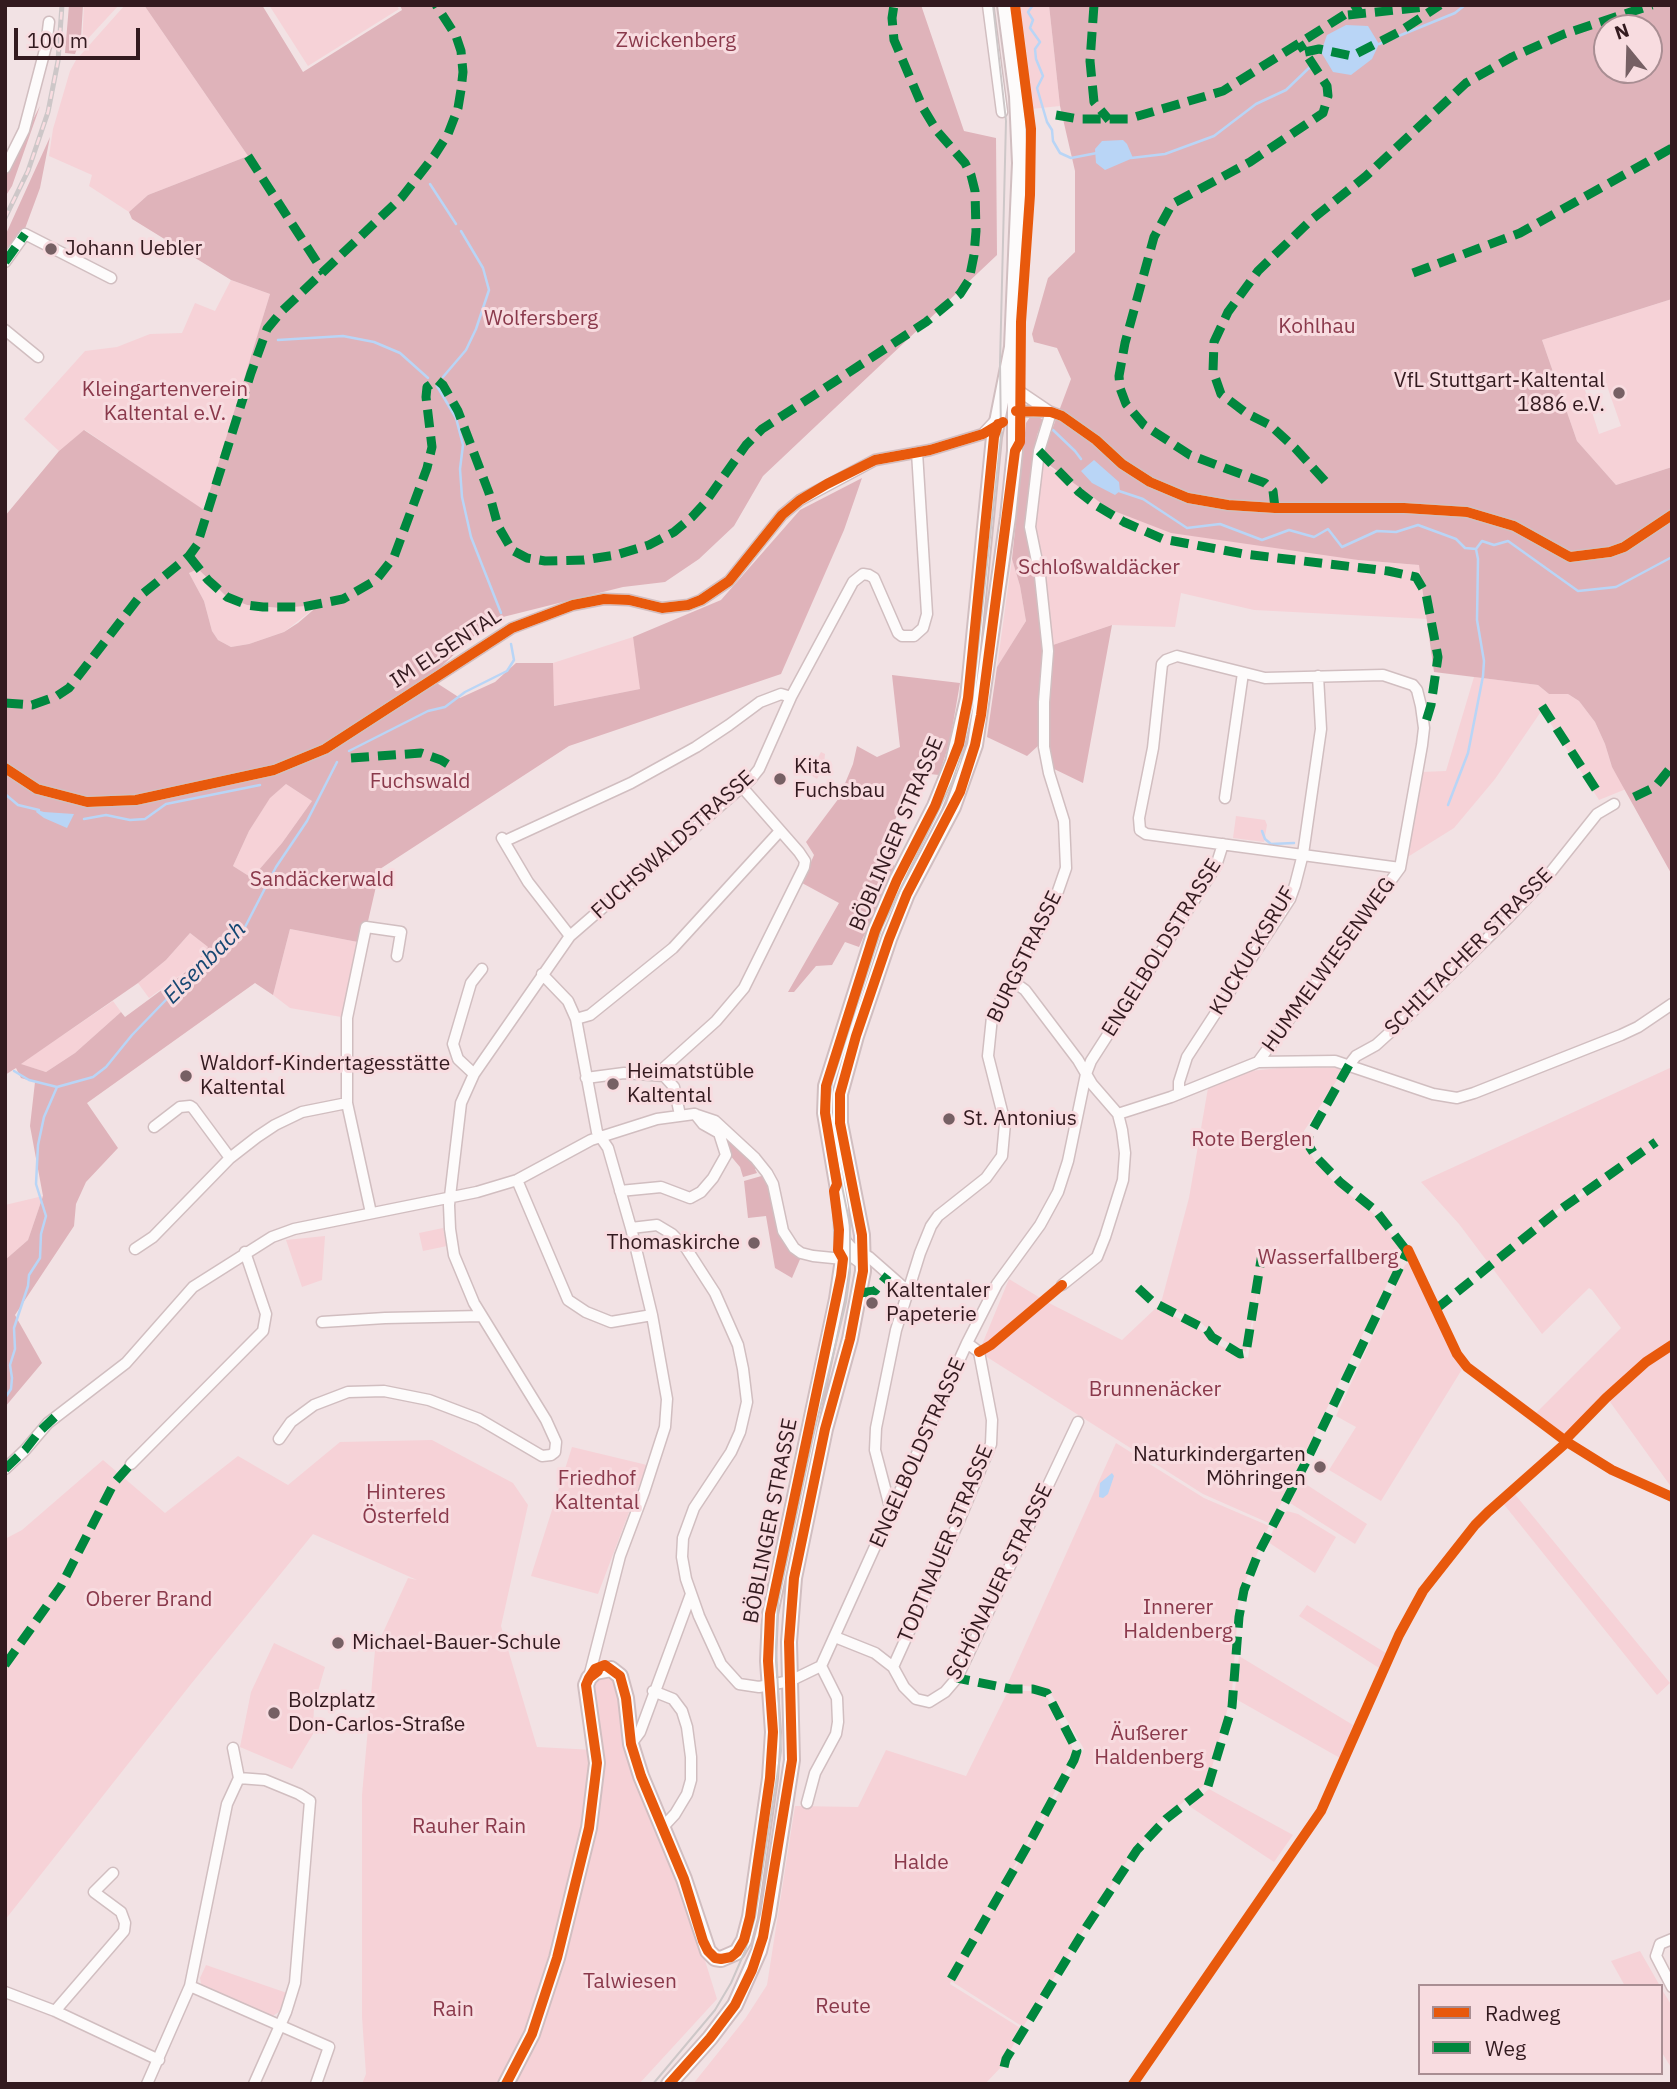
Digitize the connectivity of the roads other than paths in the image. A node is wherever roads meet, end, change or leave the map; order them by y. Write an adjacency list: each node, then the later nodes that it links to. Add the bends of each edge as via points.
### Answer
1 (988, 5): 6 (street)
2 (1005, 5): 5 (main road, BÖBLINGER STRASSE)
3 (1011, 5): 9 (main road, BÖBLINGER STRASSE, via 1025,118)
4 (49, 22): 10 (street, via 24,130)
5 (1011, 50): 6 (street); 7 (main road, BÖBLINGER STRASSE)
6 (1000, 64): 7 (street); 8 (street)
7 (1015, 76): 9 (main road, BÖBLINGER STRASSE)
8 (1002, 112)
9 (1020, 163): 14 (main road, BÖBLINGER STRASSE)
10 (5, 168)
11 (5, 262): 12 (street, via 25,234)
12 (111, 278)
13 (5, 330): 15 (street)
14 (1012, 347): 16 (main road, BÖBLINGER STRASSE); 17 (main road, BÖBLINGER STRASSE)
15 (38, 357)
16 (1007, 372): 19 (street, BÖBLINGER STRASSE); 20 (main road, BÖBLINGER STRASSE, via 1000,414)
17 (1016, 389): 18 (street); 19 (main road, BÖBLINGER STRASSE)
18 (1051, 412): 19 (street); 22 (street, via 1150,482 1188,498 1228,505 1467,512 1514,526 1570,557 1624,547); 38 (street, BURGSTRASSE, via 1039,451 1030,527 1048,651 1044,747 1065,821 1066,868)
19 (1016, 419): 20 (street, via 1006,435); 60 (main road, BÖBLINGER STRASSE, via 1008,517 975,745 953,807 894,928 841,1094 840,1123)
20 (989, 433): 21 (street); 61 (main road, BÖBLINGER STRASSE, via 968,698 958,744 935,806 875,932 826,1086 825,1113)
21 (918, 452): 25 (street, FUCHSWALDSTRASSE, via 927,614 923,628 914,636 898,633 874,578 859,576); 26 (street, IM ELSENTAL, via 875,460 800,500 782,514 729,581 701,600 662,608 604,599 573,605 512,628 325,749 274,771 136,800 87,802 37,789)
22 (1672, 515)
23 (1243, 673): 24 (street, via 1265,678); 28 (street); 31 (street, via 1177,656 1162,664 1153,748 1139,818 1140,830 1146,834)
24 (1318, 676): 32 (street, KUCKUCKSRUF, via 1321,729); 33 (street, via 1383,675 1417,691 1422,745)
25 (791, 697): 27 (street, FUCHSWALDSTRASSE, via 759,769); 34 (street, via 782,694 760,702 695,747 631,783 503,840 528,882)
26 (5, 768)
27 (741, 787): 30 (street); 34 (street, FUCHSWALDSTRASSE)
28 (1225, 799)
29 (1614, 804): 42 (street, SCHILTACHER STRASSE, via 1597,814 1509,917 1408,1016)
30 (779, 832): 40 (street, via 673,948 590,1015); 44 (street, via 803,857 804,867 744,988 716,1021)
31 (1223, 844): 32 (street); 45 (street, ENGELBOLDSTRASSE, via 1216,866)
32 (1303, 854): 33 (street); 47 (street, KUCKUCKSRUF, via 1290,898 1187,1057 1178,1082)
33 (1400, 867): 41 (street, HUMMELWIESENWEG)
34 (570, 936): 37 (street, FUCHSWALDSTRASSE)
35 (397, 956): 48 (street, via 401,932 366,927 347,1018)
36 (482, 969): 43 (street, via 471,983 453,1044 458,1059)
37 (542, 974): 40 (street, via 568,1001); 43 (street, FUCHSWALDSTRASSE)
38 (1011, 979): 45 (street, via 1025,990); 67 (street, BURGSTRASSE, via 992,1017 988,1042 1004,1123 1002,1156 986,1178 938,1216)
39 (1672, 1004): 42 (street, via 1621,1035 1457,1098)
40 (576, 1020): 46 (street)
41 (1258, 1062): 42 (street, via 1335,1061); 47 (street)
42 (1349, 1065)
43 (474, 1074): 57 (street, FUCHSWALDSTRASSE, via 461,1102)
44 (657, 1074): 46 (street); 51 (street, via 674,1087)
45 (1086, 1074): 50 (street); 71 (street, ENGELBOLDSTRASSE, via 1058,1192 997,1284)
46 (586, 1078): 53 (street)
47 (1179, 1094): 50 (street)
48 (347, 1103): 54 (street, via 314,1109 275,1125); 58 (street)
49 (694, 1114): 51 (street); 56 (street, via 719,1133 726,1155 701,1192 690,1198 661,1187); 64 (street, via 725,1129 763,1167 773,1184 783,1231 794,1248 813,1256)
50 (1118, 1114): 66 (street, via 1125,1153 1117,1204 1097,1257)
51 (680, 1115): 53 (street)
52 (154, 1127): 54 (street, via 180,1107 190,1106)
53 (600, 1137): 55 (street); 56 (street, via 608,1148)
54 (230, 1158): 62 (street, via 153,1237)
55 (517, 1180): 57 (street); 68 (street, via 568,1300 611,1322)
56 (620, 1191): 59 (street)
57 (451, 1197): 58 (street); 69 (street, FUCHSWALDSTRASSE, via 454,1255)
58 (371, 1213): 63 (street, via 281,1232)
59 (631, 1228): 68 (street); 77 (street, via 650,1224 665,1228 692,1256 728,1320 743,1369 747,1402 740,1432 688,1520 683,1538 682,1557)
60 (862, 1234): 61 (street, via 855,1242); 65 (main road, BÖBLINGER STRASSE)
61 (845, 1240): 64 (main road, BÖBLINGER STRASSE); 65 (street)
62 (135, 1249)
63 (245, 1252): 74 (street, via 266,1314 263,1331); 75 (street, via 192,1287 126,1363 48,1423)
64 (843, 1259): 65 (street); 85 (main road, BÖBLINGER STRASSE, via 770,1614)
65 (863, 1260): 67 (street); 84 (main road, BÖBLINGER STRASSE, via 850,1339 796,1565)
66 (1062, 1285)
67 (909, 1289): 76 (street, BURGSTRASSE, via 876,1428 875,1450)
68 (652, 1315): 79 (street, via 667,1413 620,1556)
69 (481, 1316): 70 (street); 73 (street, FUCHSWALDSTRASSE, via 547,1420 556,1441 551,1455 542,1456 479,1419 429,1400 384,1391 348,1392 314,1405)
70 (322, 1322)
71 (967, 1343): 76 (street, ENGELBOLDSTRASSE); 81 (street, TODTNAUER STRASSE, via 979,1352 992,1420 991,1444)
72 (1078, 1422): 81 (street, SCHÖNAUER STRASSE, via 957,1678 936,1699 922,1701 909,1694)
73 (279, 1439)
74 (131, 1464)
75 (5, 1469)
76 (891, 1511): 78 (street, ENGELBOLDSTRASSE)
77 (691, 1594): 85 (street, via 728,1674 743,1686); 86 (street)
78 (835, 1637): 80 (street, ENGELBOLDSTRASSE); 81 (street, SCHÖNAUER STRASSE, via 875,1653)
79 (598, 1650): 82 (street); 83 (street)
80 (821, 1666): 84 (street); 90 (street, via 837,1698 838,1722)
81 (893, 1667)
82 (611, 1669): 83 (main road); 87 (main road, BÖBLINGER STRASSE, via 623,1684)
83 (589, 1678): 103 (main road, via 586,1694 597,1763 589,1830 533,2034)
84 (790, 1681): 85 (street); 104 (main road, BÖBLINGER STRASSE, via 792,1760 764,1937 735,2005)
85 (769, 1685): 91 (main road, BÖBLINGER STRASSE, via 773,1732 760,1853 744,1940 731,1957 715,1958 708,1951)
86 (653, 1690): 87 (street, via 640,1732); 91 (street, via 673,1699 682,1711 691,1757 687,1794)
87 (631, 1744): 91 (main road, BÖBLINGER STRASSE)
88 (233, 1748): 89 (street)
89 (239, 1778): 94 (street, via 227,1804); 98 (street, via 265,1780 310,1801 295,1983)
90 (807, 1803)
91 (663, 1827)
92 (113, 1873): 97 (street, via 94,1892 121,1912 124,1931)
93 (1672, 1939): 95 (street, via 1657,1949 1659,1965)
94 (190, 1986): 98 (street); 99 (street)
95 (1672, 1987)
96 (5, 1992): 97 (street)
97 (55, 2011): 99 (street)
98 (279, 2026): 101 (street); 102 (street, via 329,2048)
99 (159, 2060): 100 (street)
100 (147, 2084)
101 (254, 2084)
102 (316, 2084)
103 (506, 2084)
104 (669, 2084)

